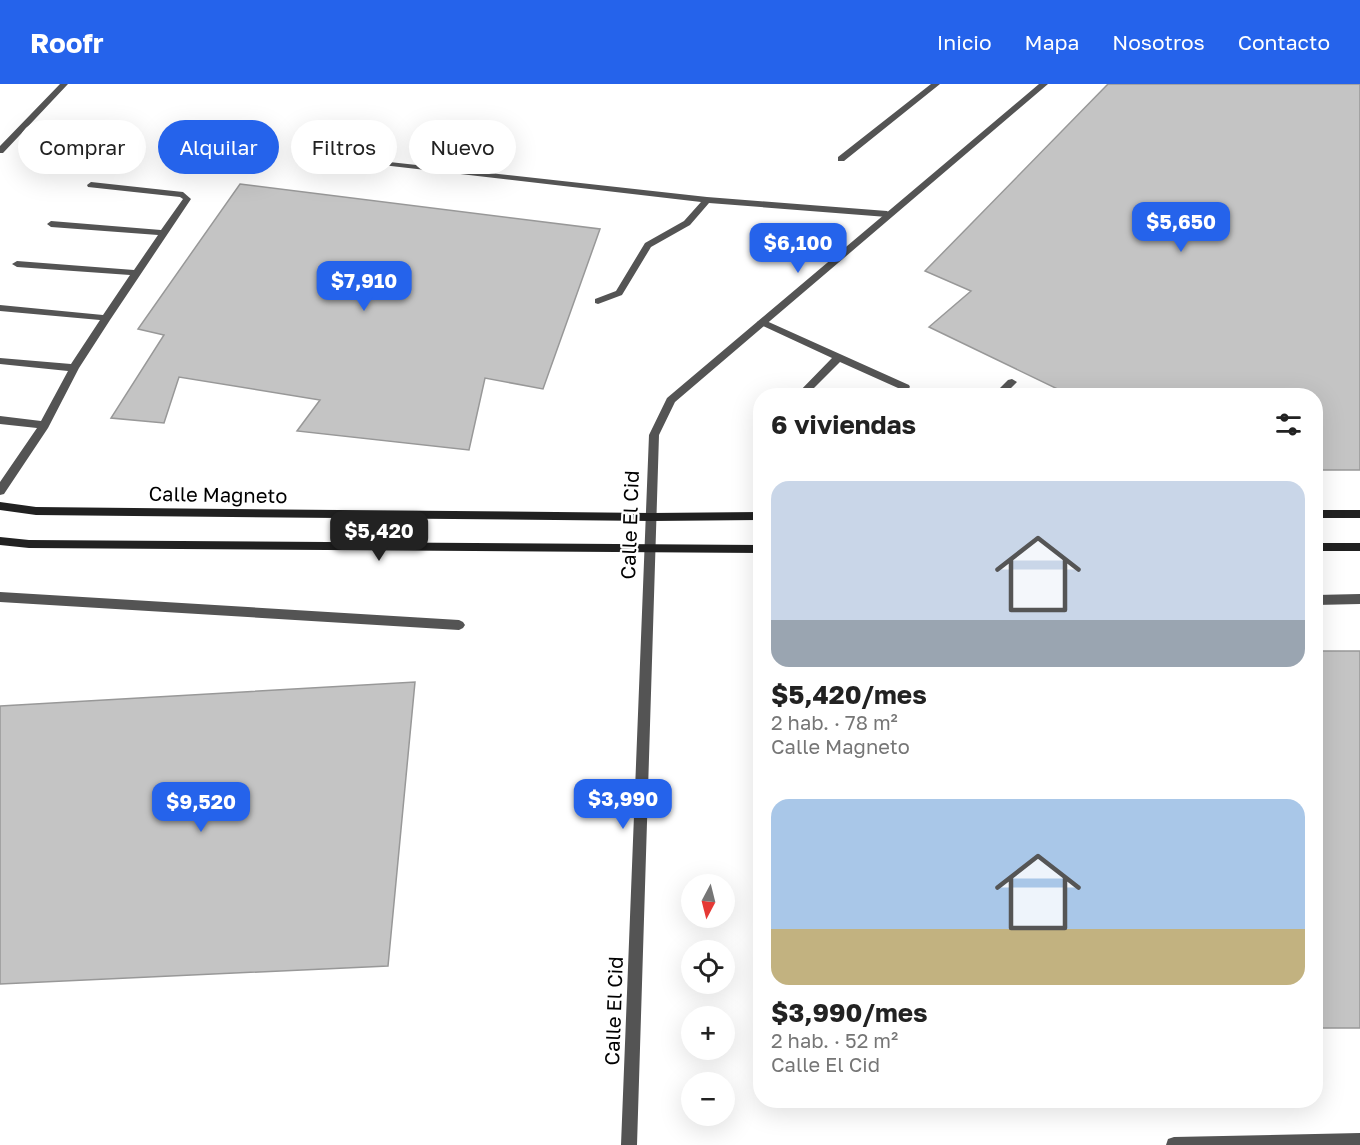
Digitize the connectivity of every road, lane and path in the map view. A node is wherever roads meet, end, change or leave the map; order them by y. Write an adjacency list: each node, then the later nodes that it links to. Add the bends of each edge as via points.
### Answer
1 (64, 84): 4 (street)
2 (936, 84): 5 (street)
3 (1044, 84): 9 (street, Calle El Cid)
4 (0, 151)
5 (841, 159)
6 (397, 166): 8 (street)
7 (91, 185): 11 (street, via 183,195 187,199 185,205)
8 (707, 200): 9 (street); 14 (street, via 687,223 648,245 619,293)
9 (887, 214): 17 (street, Calle El Cid)
10 (51, 224): 11 (street)
11 (165, 233): 13 (street)
12 (17, 264): 13 (street)
13 (137, 273): 16 (street)
14 (598, 301)
15 (0, 308): 16 (street)
16 (106, 318): 20 (street)
17 (762, 322): 18 (street); 32 (street, Calle El Cid, via 671,400 654,435)
18 (839, 357): 22 (street); 23 (street)
19 (0, 361): 20 (street)
20 (74, 369): 26 (street)
21 (1012, 382): 24 (street)
22 (808, 388)
23 (904, 388)
24 (1006, 388)
25 (0, 420): 26 (street)
26 (45, 425): 27 (street)
27 (0, 492)
28 (0, 506): 32 (main road, Calle Magneto, via 36,511)
29 (1323, 514): 30 (main road)
30 (1360, 514)
31 (753, 516): 32 (main road, Calle Magneto)
32 (651, 517): 36 (street, Calle El Cid)
33 (0, 541): 36 (main road)
34 (1323, 547): 35 (main road)
35 (1360, 547)
36 (649, 549): 37 (main road); 44 (street, Calle El Cid)
37 (753, 549)
38 (0, 597): 41 (street)
39 (1360, 599): 40 (street)
40 (1323, 600)
41 (459, 626)
42 (1360, 1141): 43 (street)
43 (1288, 1144): 45 (street)
44 (629, 1145)
45 (1174, 1145)

